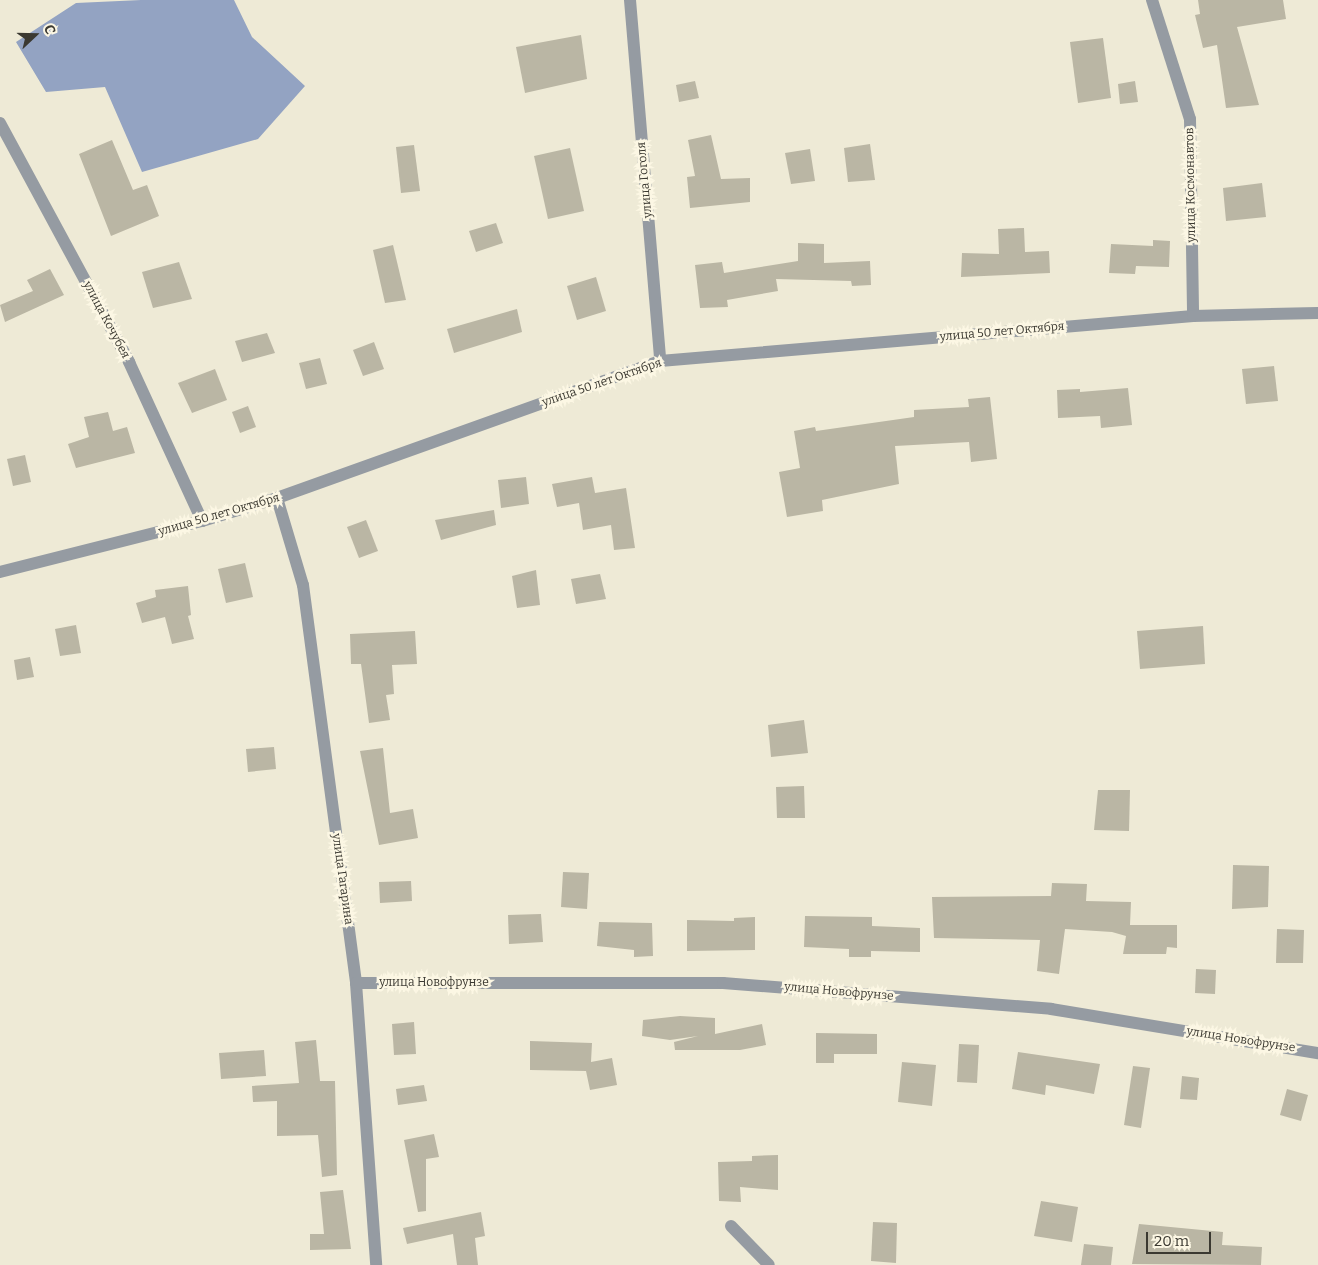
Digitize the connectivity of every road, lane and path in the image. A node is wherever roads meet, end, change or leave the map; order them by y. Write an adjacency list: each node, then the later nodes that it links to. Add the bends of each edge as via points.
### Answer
1 (630, 0): 6 (street, улица Гоголя)
2 (1152, 0): 5 (street, улица Космонавтов, via 1190,119)
3 (0, 123): 8 (street, улица Кочубея, via 129,362)
4 (1318, 313): 5 (street, улица 50 лет Октября)
5 (1193, 316): 6 (street, улица 50 лет Октября)
6 (660, 361): 7 (street, улица 50 лет Октября)
7 (277, 498): 8 (street, улица 50 лет Октября); 10 (street, улица Гагарина, via 303,585)
8 (202, 522): 9 (street, улица 50 лет Октября)
9 (0, 572)
10 (356, 983): 11 (street, улица Новофрунзе, via 723,983 1051,1009); 13 (street, улица Гагарина)
11 (1318, 1053)
12 (731, 1226): 14 (street)
13 (376, 1265)
14 (769, 1265)

